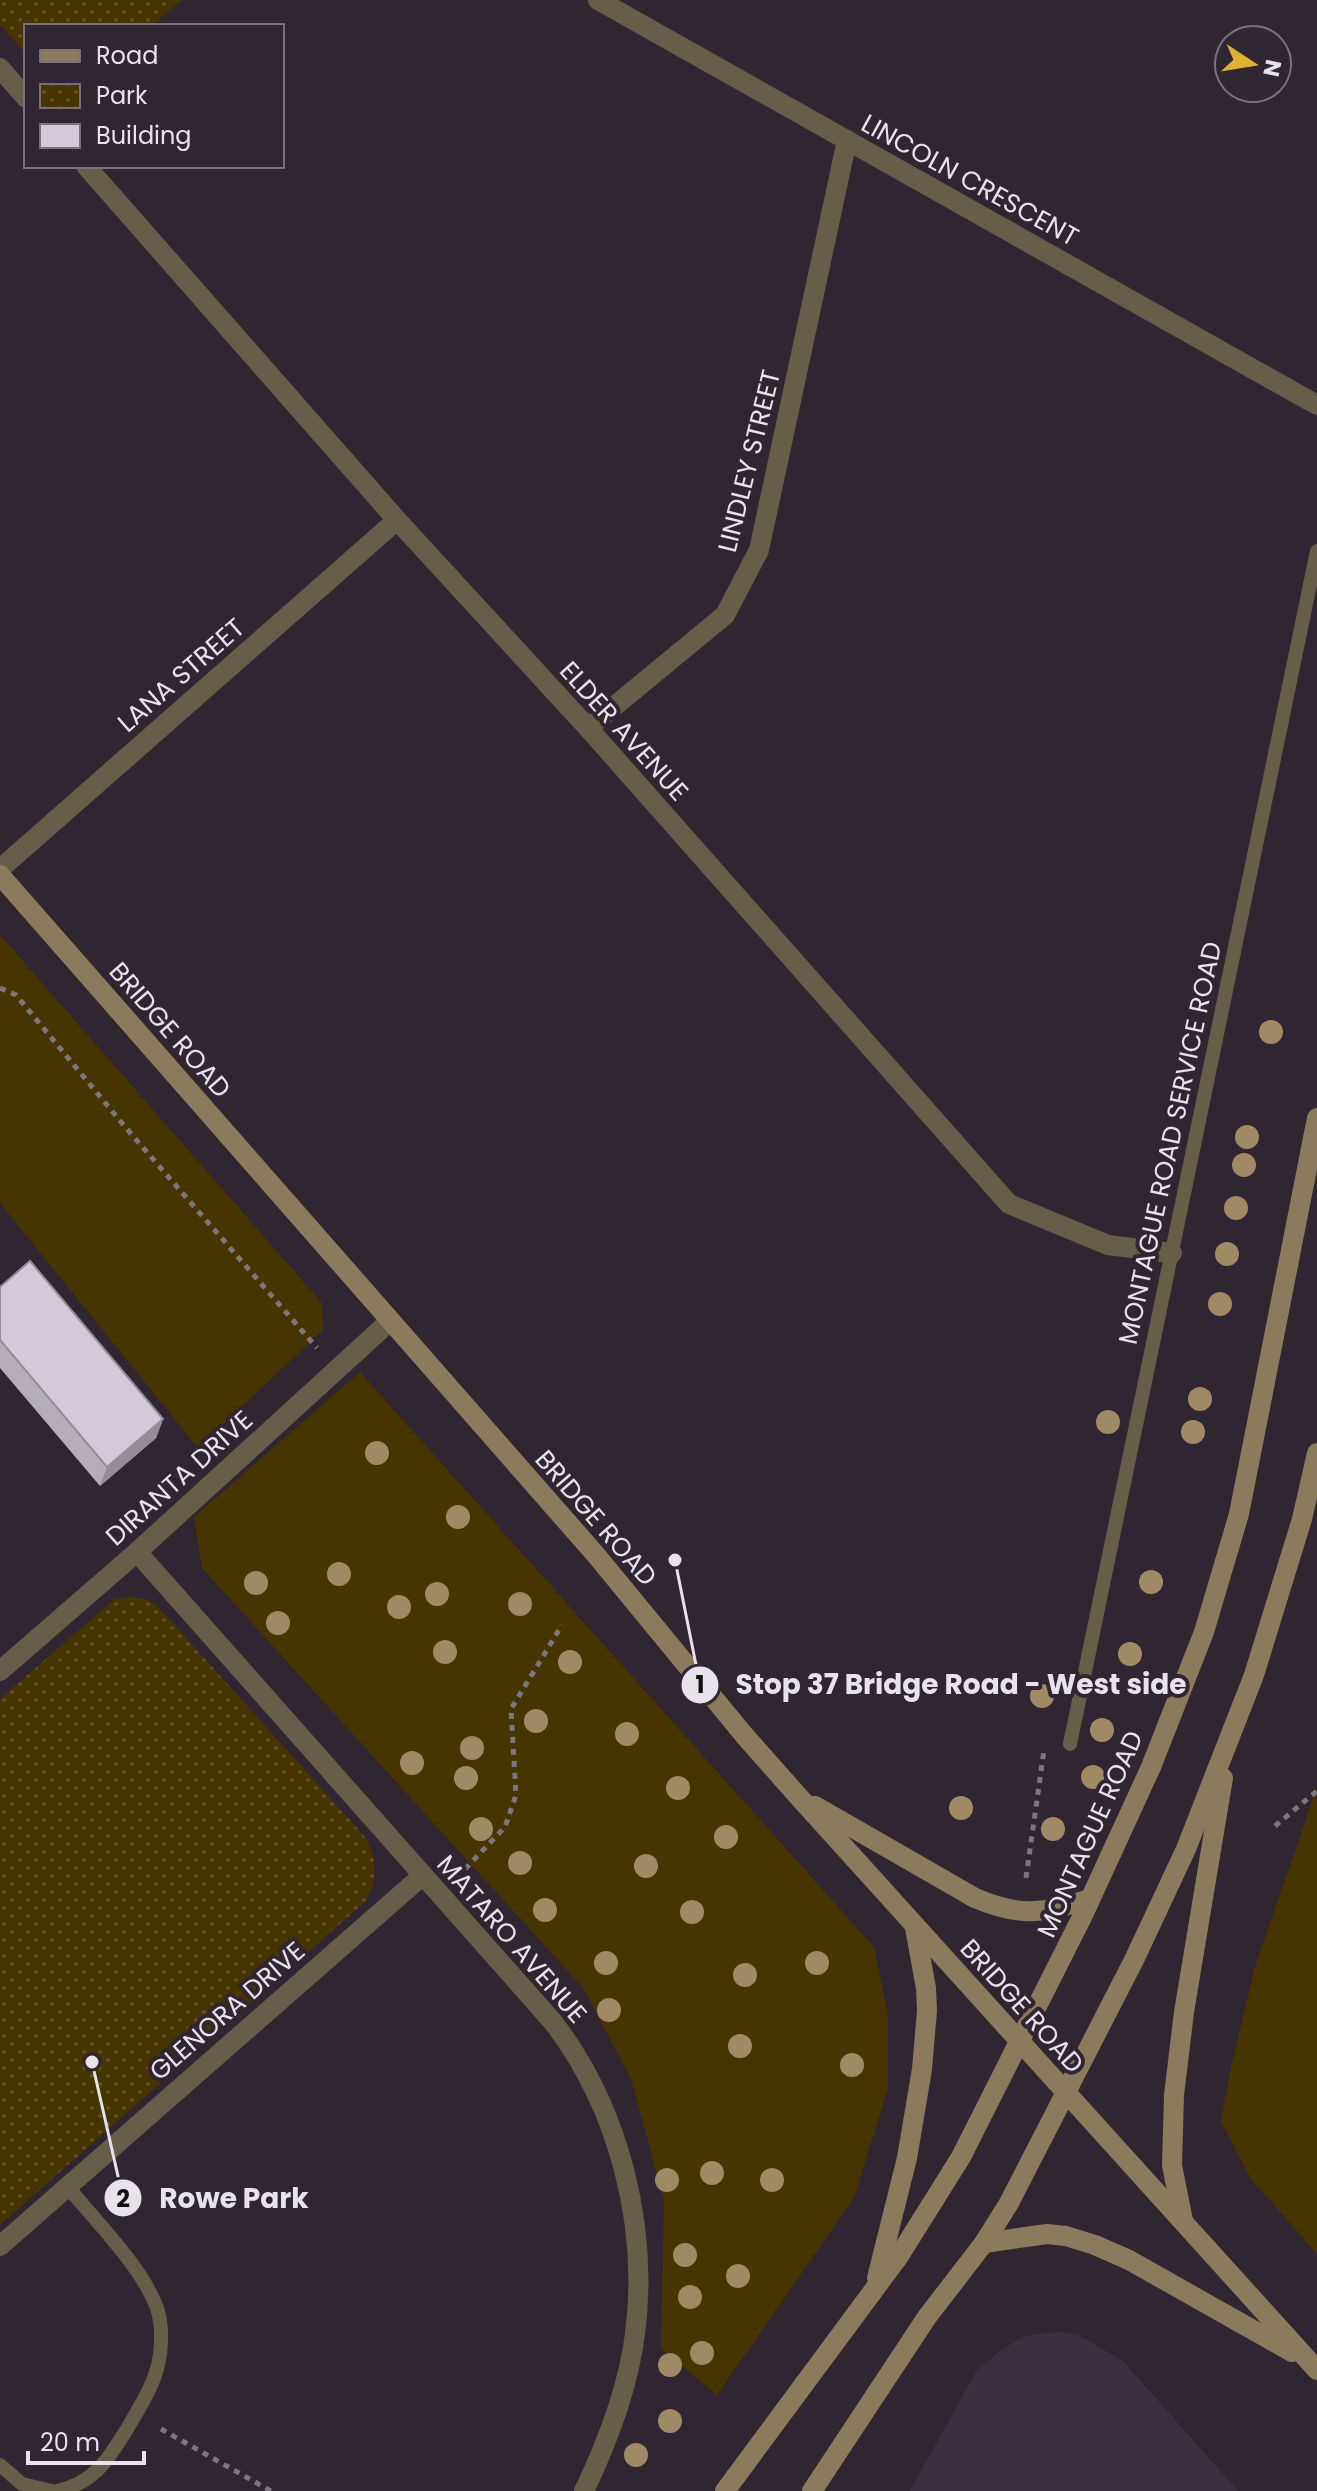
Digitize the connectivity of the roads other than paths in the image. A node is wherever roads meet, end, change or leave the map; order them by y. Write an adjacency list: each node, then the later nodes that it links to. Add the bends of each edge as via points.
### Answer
1 (598, 0): 4 (street, LINCOLN CRESCENT)
2 (0, 68): 3 (street)
3 (24, 96)
4 (847, 140): 6 (street, LINCOLN CRESCENT); 9 (street, LINDLEY STREET, via 759,550 725,615)
5 (88, 168): 7 (street, ELDER AVENUE)
6 (1317, 405)
7 (397, 520): 9 (street, ELDER AVENUE); 10 (street, LANA STREET)
8 (1316, 556): 13 (lane, MONTAGUE ROAD SERVICE ROAD)
9 (588, 728): 13 (street, ELDER AVENUE, via 1009,1204 1108,1245)
10 (0, 869)
11 (0, 875): 14 (main road, BRIDGE ROAD)
12 (1317, 1118): 22 (main road, MONTAGUE ROAD, via 1239,1514 1204,1632 1151,1767)
13 (1172, 1253): 19 (lane, MONTAGUE ROAD SERVICE ROAD)
14 (390, 1321): 16 (street, DIRANTA DRIVE); 20 (main road, BRIDGE ROAD)
15 (1317, 1453): 18 (main road, via 1254,1675)
16 (137, 1552): 17 (street, DIRANTA DRIVE); 21 (street, MATARO AVENUE)
17 (0, 1671)
18 (1229, 1738): 25 (main road, via 1186,1849); 27 (main road, via 1174,2095 1172,2165)
19 (1070, 1744)
20 (798, 1796): 22 (main road, via 996,1907 1040,1912); 23 (main road, BRIDGE ROAD)
21 (422, 1876): 26 (street, GLENORA DRIVE); 34 (street, MATARO AVENUE, via 568,2042 617,2145 638,2255 635,2338 621,2397)
22 (1090, 1899): 24 (main road, MONTAGUE ROAD)
23 (915, 1926): 24 (main road, BRIDGE ROAD); 30 (main road, via 927,1999 922,2069)
24 (1020, 2042): 25 (main road, BRIDGE ROAD); 30 (main road, MONTAGUE ROAD, via 961,2157)
25 (1066, 2093): 27 (main road, BRIDGE ROAD); 28 (main road)
26 (66, 2185): 29 (street, GLENORA DRIVE); 33 (lane, via 146,2285 158,2311 161,2338 157,2369 119,2442 98,2471 77,2486)
27 (1183, 2222): 31 (main road, BRIDGE ROAD)
28 (984, 2243): 31 (main road, via 1047,2234 1095,2245); 36 (main road, via 927,2317)
29 (0, 2246)
30 (875, 2289): 35 (main road, MONTAGUE ROAD)
31 (1313, 2366)
32 (0, 2465): 33 (lane, via 22,2484)
33 (55, 2491)
34 (584, 2491)
35 (725, 2491)
36 (812, 2491)

